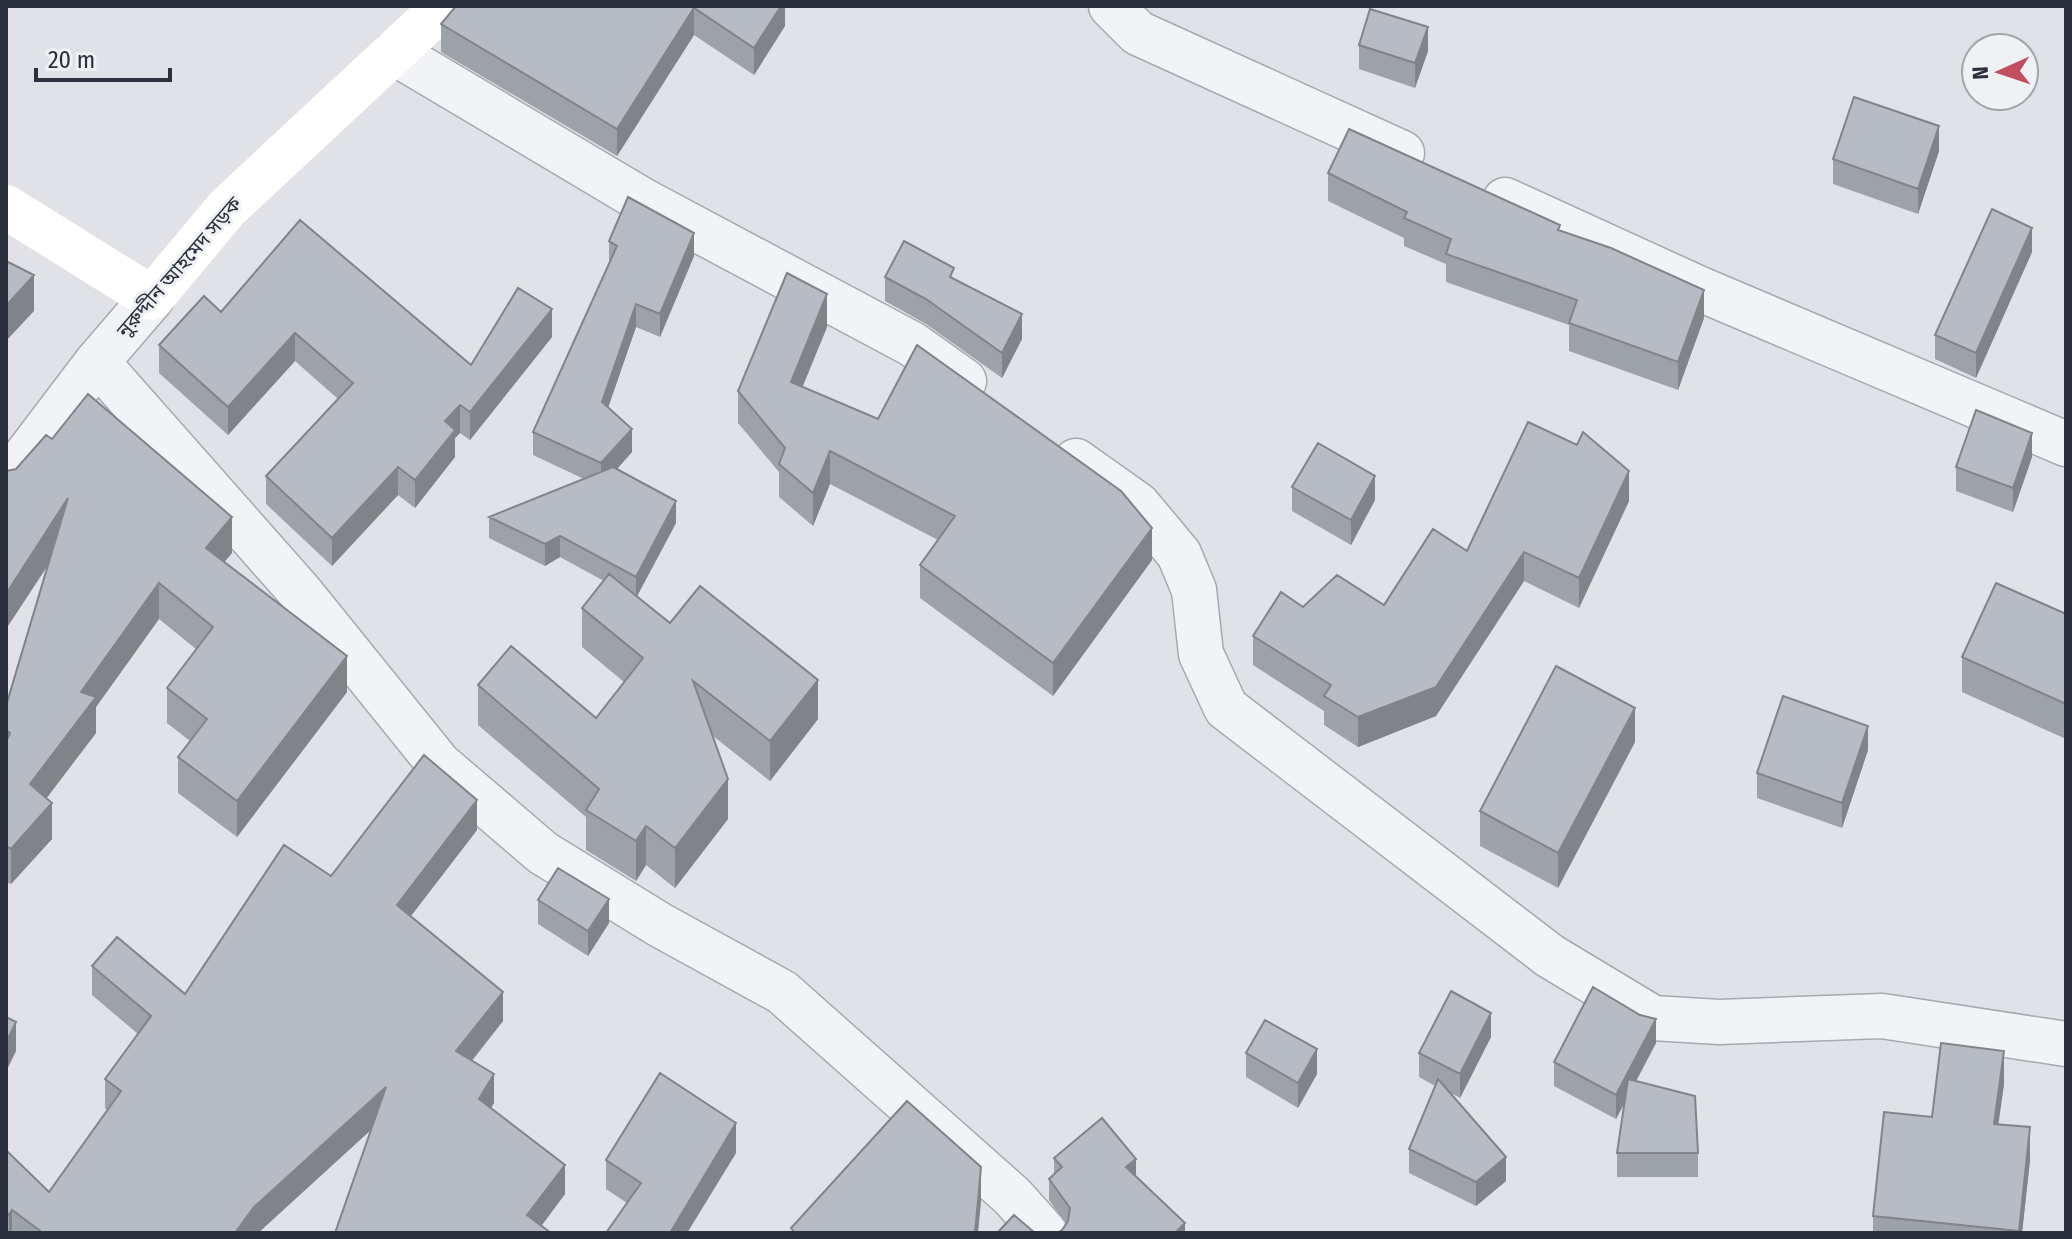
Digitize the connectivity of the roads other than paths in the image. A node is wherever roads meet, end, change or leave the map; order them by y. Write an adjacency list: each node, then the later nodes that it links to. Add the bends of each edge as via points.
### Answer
1 (444, 6): 3 (main road, নুরুদ্দীন আহমেদ সড়ক)
2 (1111, 6): 9 (street, via 1138,33 1700,289)
3 (395, 53): 5 (main road, নুরুদ্দীন আহমেদ সড়ক, via 227,208); 7 (street, via 642,200 912,344)
4 (6, 207): 5 (main road)
5 (152, 298): 6 (street, নুরুদ্দীন আহমেদ সড়ক)
6 (97, 362): 10 (street, নুরুদ্দীন আহমেদ সড়ক); 12 (street, via 301,593 439,764 543,853 782,992 1012,1196)
7 (1000, 407)
8 (1038, 434): 11 (street, via 1138,505 1179,554 1194,590 1201,654 1226,708 1550,956 1653,1018 1719,1022 1882,1016)
9 (2066, 444)
10 (6, 482)
11 (2066, 1044)
12 (1045, 1233)

